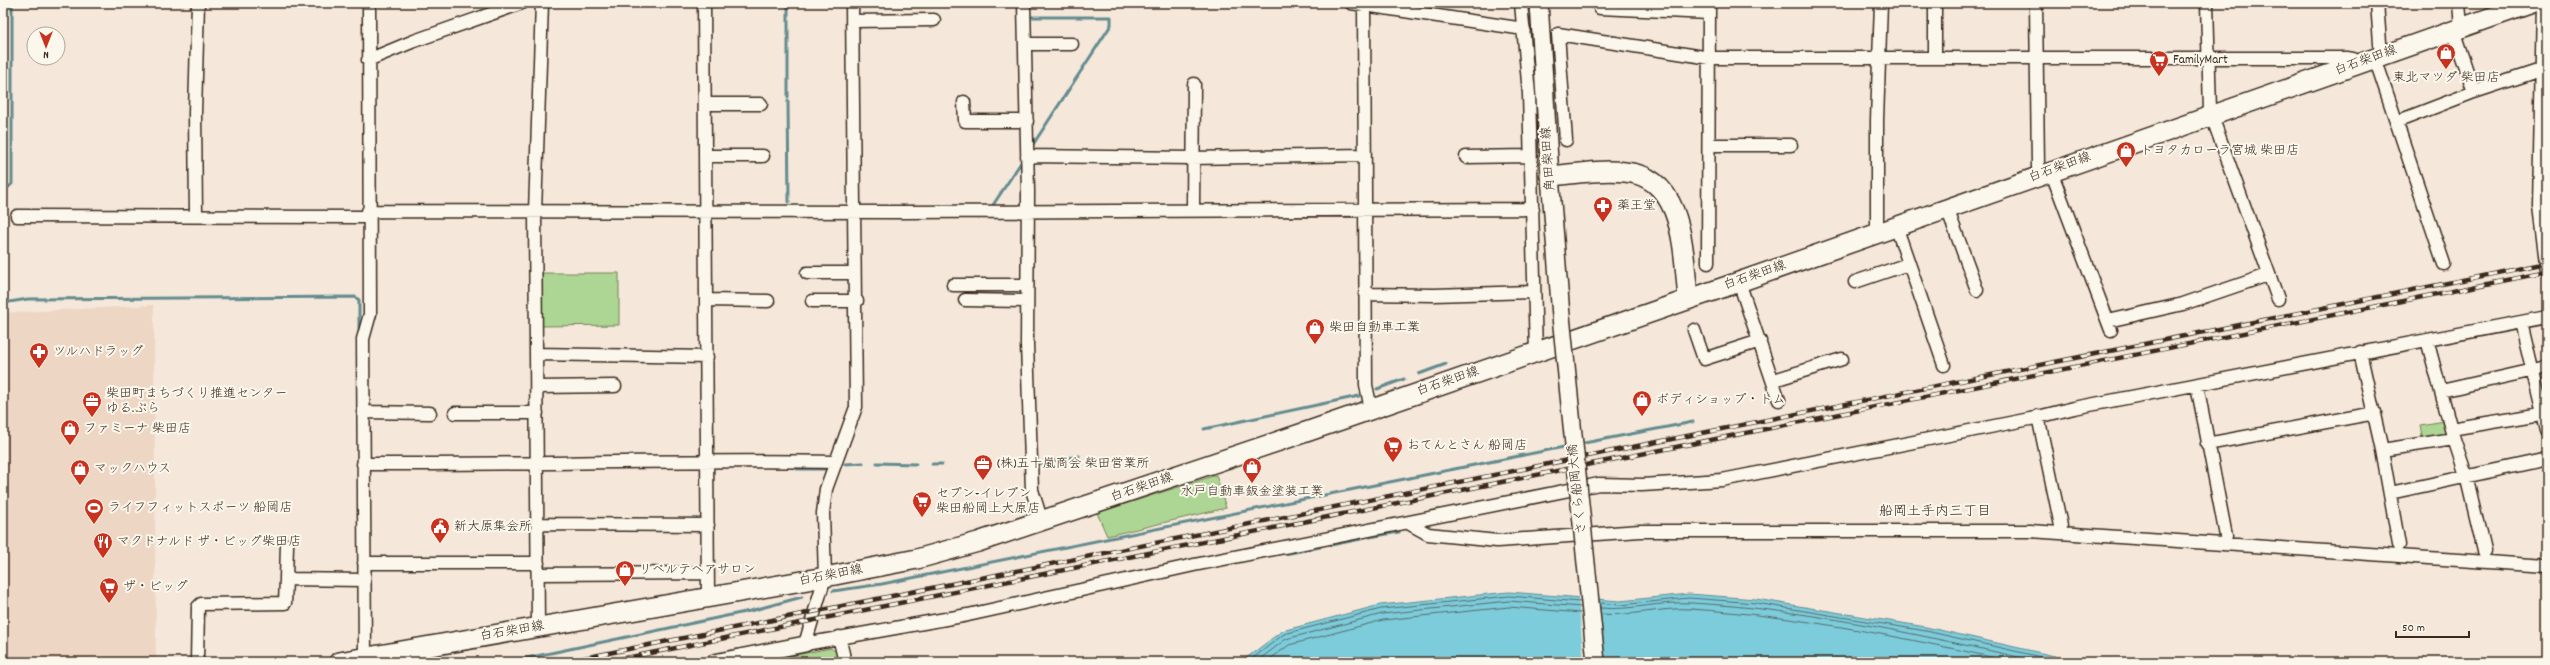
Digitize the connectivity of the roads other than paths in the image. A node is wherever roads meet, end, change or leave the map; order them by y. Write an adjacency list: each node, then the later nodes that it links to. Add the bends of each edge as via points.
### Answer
1 (198, 3): 67 (street, via 194,113)
2 (369, 3): 33 (street)
3 (522, 3): 33 (street)
4 (542, 3): 64 (street)
5 (704, 3): 40 (street)
6 (852, 3): 23 (street)
7 (1024, 3): 26 (street)
8 (1351, 3): 20 (street)
9 (1521, 3): 24 (street)
10 (1539, 3): 56 (main road, 角田柴田線)
11 (1600, 3): 21 (street, via 1600,8)
12 (1881, 3): 30 (street)
13 (1935, 3): 31 (street)
14 (2036, 3): 32 (street)
15 (2207, 3): 34 (street)
16 (2377, 3): 28 (street)
17 (2459, 3): 25 (street)
18 (2532, 3): 25 (main road, 白石柴田線)
19 (2543, 3): 36 (street)
20 (1364, 4): 24 (street); 48 (street)
21 (1709, 8): 29 (street)
22 (934, 20): 23 (street)
23 (852, 21): 62 (street)
24 (1524, 29): 52 (street)
25 (2457, 29): 28 (main road, 白石柴田線); 38 (street)
26 (1025, 44): 27 (street); 43 (street)
27 (1072, 44)
28 (2378, 57): 35 (main road, 白石柴田線); 44 (street)
29 (1710, 58): 30 (street); 45 (street, via 1558,34); 46 (street)
30 (1880, 58): 31 (street); 69 (street)
31 (1935, 58): 32 (street)
32 (2036, 59): 34 (street); 55 (street, via 2038,167)
33 (368, 60): 65 (street)
34 (2208, 60): 35 (street, via 2347,58); 42 (street)
35 (2357, 65): 42 (main road, 白石柴田線)
36 (2541, 70): 38 (street); 73 (street, via 2539,206)
37 (1194, 84): 54 (street)
38 (2474, 92): 44 (street)
39 (964, 102): 43 (street, via 965,121)
40 (705, 104): 41 (street); 49 (street)
41 (761, 104)
42 (2211, 115): 55 (main road, 白石柴田線); 76 (street)
43 (1027, 121): 51 (street)
44 (2396, 122): 72 (street)
45 (1566, 140)
46 (1709, 145): 47 (street); 70 (street)
47 (1791, 145)
48 (1364, 155): 54 (street); 59 (street)
49 (705, 156): 50 (street); 61 (street)
50 (763, 156)
51 (1028, 156): 54 (street); 63 (street)
52 (1530, 156): 53 (street); 60 (street)
53 (1466, 157)
54 (1192, 158): 58 (street)
55 (2045, 173): 57 (main road, 白石柴田線); 76 (street, via 2109,326)
56 (1550, 176): 84 (main road, via 1625,172 1646,177 1656,183 1665,192 1673,207 1680,236); 92 (main road, 角田柴田線)
57 (1947, 208): 68 (main road, 白石柴田線); 81 (street)
58 (1193, 209): 59 (street); 63 (street)
59 (1365, 209): 60 (street); 83 (street)
60 (1533, 209): 82 (street)
61 (706, 211): 62 (street); 64 (street); 86 (street)
62 (854, 211): 63 (street); 75 (street)
63 (1027, 211): 80 (street)
64 (535, 212): 65 (street); 100 (street)
65 (368, 214): 67 (street); 113 (street, via 370,314 363,339)
66 (17, 216): 67 (street)
67 (196, 216)
68 (1896, 226): 69 (main road, 白石柴田線); 71 (street)
69 (1877, 232): 77 (main road, 白石柴田線)
70 (1708, 263)
71 (1908, 264): 78 (street); 103 (street)
72 (2444, 264)
73 (2547, 271)
74 (807, 273): 75 (street)
75 (854, 273): 90 (street)
76 (2268, 275): 85 (street)
77 (1739, 282): 84 (main road, 白石柴田線); 97 (street)
78 (1855, 282)
79 (953, 285): 80 (street)
80 (1027, 285): 91 (street)
81 (1977, 290)
82 (1534, 292): 83 (street); 98 (street)
83 (1365, 294): 112 (street, via 1366,385)
84 (1688, 298): 98 (main road, 白石柴田線)
85 (2278, 299)
86 (706, 300): 88 (street); 101 (street)
87 (965, 300): 91 (street)
88 (768, 301)
89 (812, 301): 90 (street)
90 (857, 301): 126 (street, via 856,407)
91 (1028, 301): 131 (street, via 1032,490)
92 (1561, 316): 156 (main road, さくら船岡大橋, bridge)
93 (2547, 316): 94 (street)
94 (2521, 322): 96 (street); 105 (street)
95 (1694, 330): 97 (street, via 1704,359)
96 (2427, 340): 99 (street); 110 (street)
97 (1760, 341): 106 (street)
98 (1536, 352): 112 (main road, 白石柴田線)
99 (2360, 352): 107 (street); 117 (street)
100 (536, 354): 101 (street); 109 (street)
101 (707, 357): 125 (street)
102 (1842, 359): 106 (street)
103 (1944, 365)
104 (2547, 367): 105 (street)
105 (2532, 370): 110 (street); 119 (street)
106 (1774, 380): 111 (street)
107 (2197, 385): 118 (street); 122 (street)
108 (615, 386): 109 (street)
109 (537, 387): 116 (street)
110 (2441, 391): 121 (street)
111 (1780, 400)
112 (1370, 409): 131 (main road, 白石柴田線)
113 (363, 412): 114 (street); 127 (street)
114 (430, 413)
115 (455, 413): 116 (street)
116 (537, 413): 128 (street)
117 (2375, 413): 122 (street); 123 (street)
118 (2038, 416): 133 (street, via 1722,480 1642,485 1599,484); 135 (street)
119 (2544, 417): 120 (street); 121 (street)
120 (2547, 431)
121 (2452, 434): 123 (street); 129 (street)
122 (2208, 444): 136 (street)
123 (2382, 450): 130 (street)
124 (2547, 459): 129 (street)
125 (707, 461): 126 (street); 128 (street); 134 (street)
126 (836, 462): 144 (street, via 826,488 823,513)
127 (363, 464): 128 (street); 140 (street)
128 (538, 465): 132 (street)
129 (2466, 476): 130 (street); 139 (street)
130 (2390, 493): 138 (street)
131 (1042, 522): 144 (main road, 白石柴田線, via 917,559)
132 (538, 524): 134 (street); 142 (street)
133 (1410, 524): 141 (street, via 1434,535 1497,541 1640,531 2030,531); 149 (street, via 1194,565 968,614)
134 (708, 525): 143 (street)
135 (2061, 526)
136 (2226, 536)
137 (287, 545): 145 (street)
138 (2399, 545)
139 (2484, 551)
140 (364, 563): 142 (street); 146 (street)
141 (2547, 566)
142 (538, 568): 143 (street); 148 (street)
143 (708, 574): 147 (street)
144 (825, 577): 147 (main road, 白石柴田線); 150 (street)
145 (286, 580): 146 (street); 152 (street, via 285,603 201,604 198,607)
146 (364, 580): 151 (street)
147 (708, 599): 148 (main road, 白石柴田線)
148 (538, 628): 151 (main road, 白石柴田線)
149 (839, 637): 150 (street); 155 (street)
150 (805, 644): 154 (street)
151 (365, 657): 153 (main road, 白石柴田線)
152 (197, 662)
153 (338, 662)
154 (714, 662)
155 (845, 662)
156 (1596, 662)

